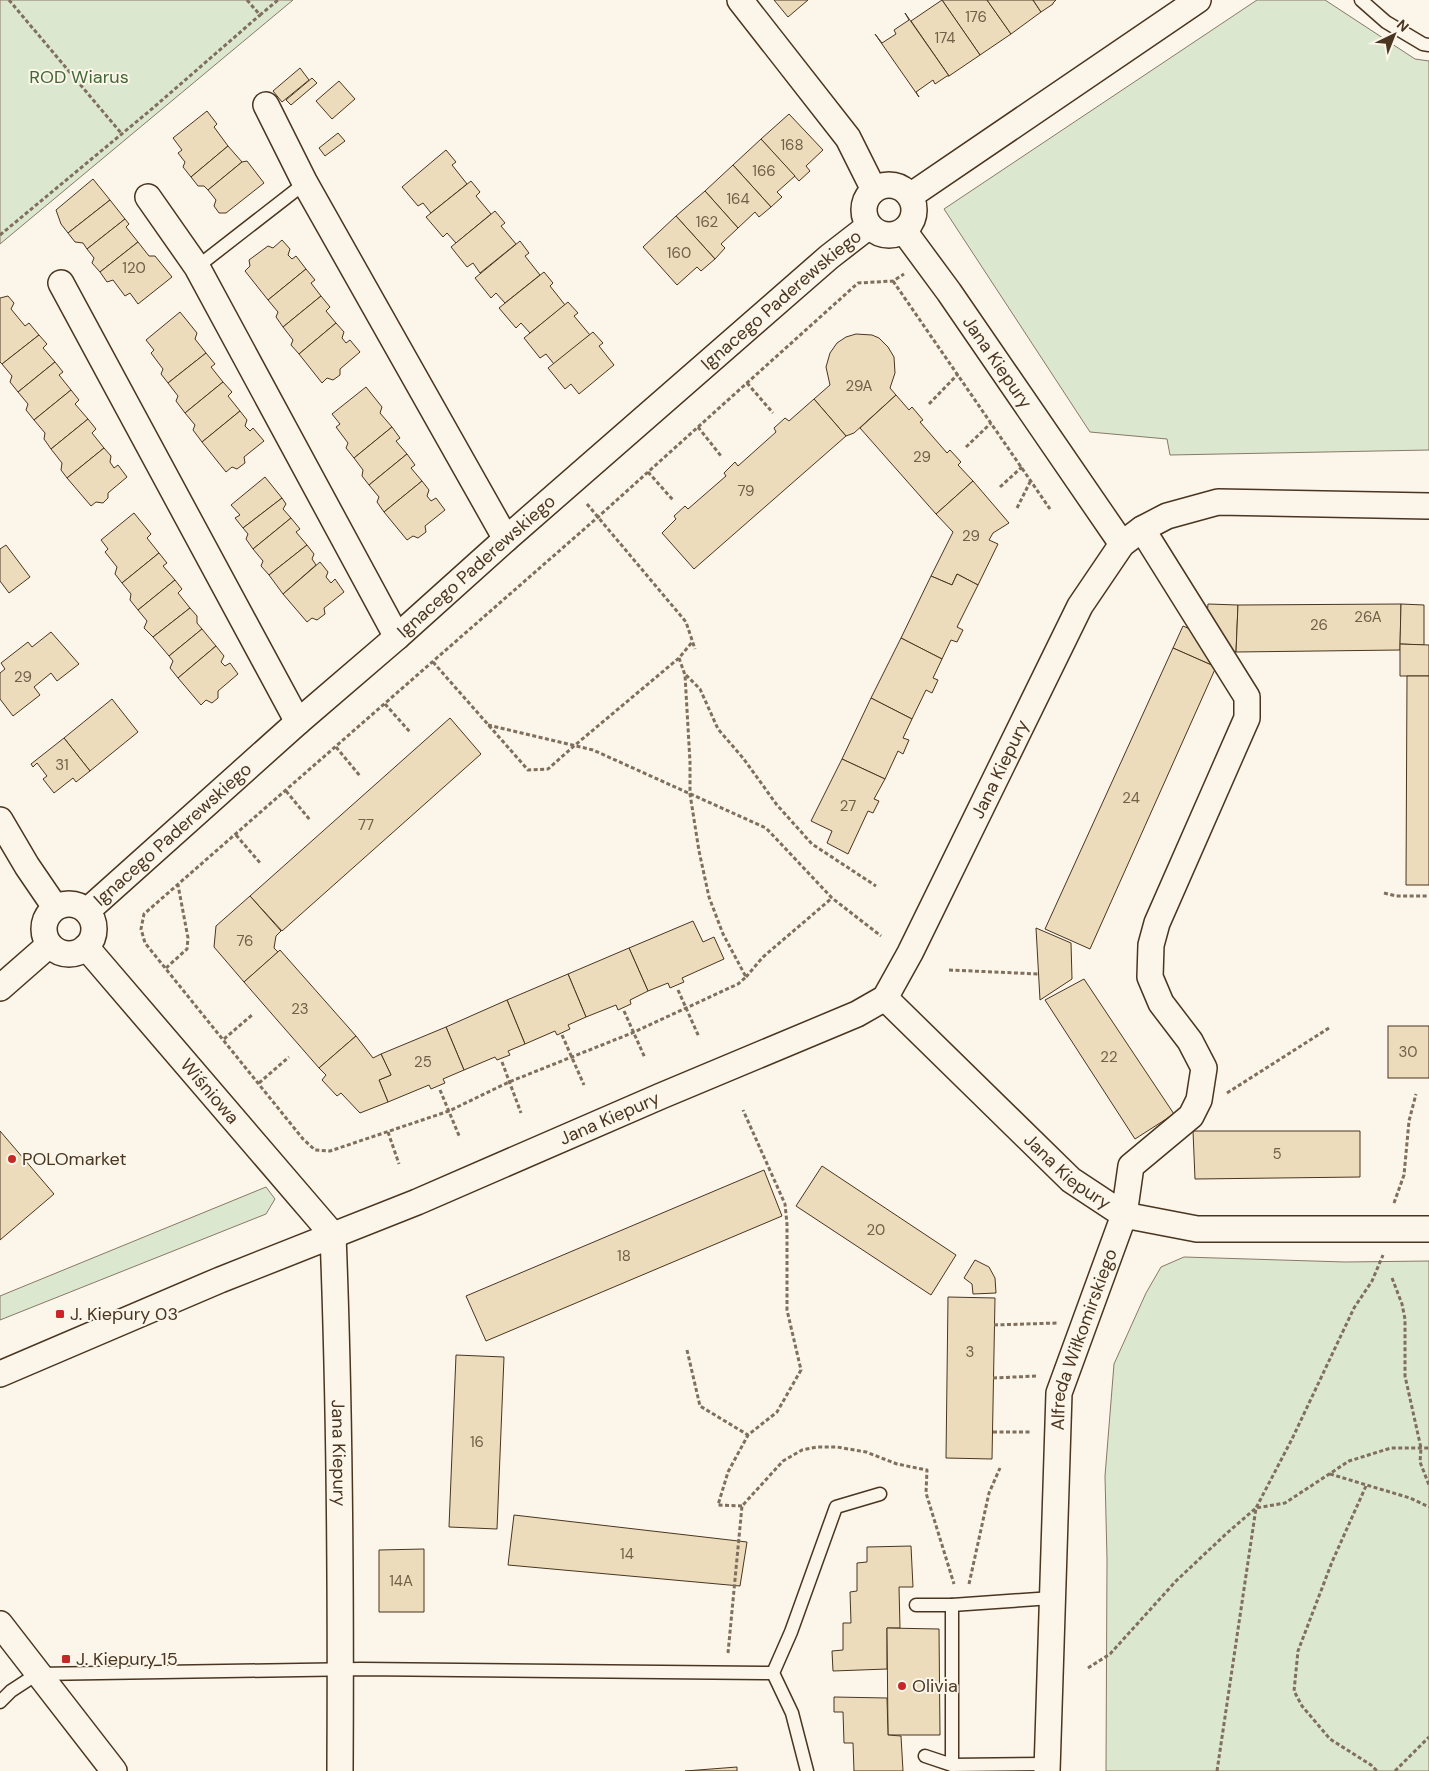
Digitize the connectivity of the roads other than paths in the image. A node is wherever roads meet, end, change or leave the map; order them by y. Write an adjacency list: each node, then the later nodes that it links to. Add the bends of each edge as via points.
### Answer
1 (740, 0): 7 (street, via 848,138)
2 (1198, 0): 8 (street)
3 (1361, 0): 4 (lane, via 1386,22)
4 (1429, 45)
5 (266, 105): 6 (street)
6 (306, 182): 12 (lane); 16 (street)
7 (874, 190): 8 (street, via 889,185 904,190); 10 (street, Ignacego Paderewskiego, via 865,203 865,219)
8 (910, 196): 11 (street, via 913,218)
9 (148, 197): 12 (street)
10 (869, 226): 11 (street, Ignacego Paderewskiego, via 886,236); 16 (street, Ignacego Paderewskiego, via 829,257)
11 (904, 231): 17 (street, Jana Kiepury)
12 (197, 267): 18 (street)
13 (62, 283): 19 (street)
14 (1429, 506): 15 (street, Jana Kiepury, via 1218,502 1166,516)
15 (1142, 529): 17 (street, Jana Kiepury); 27 (street, Alfreda Wiłkomirskiego, via 1247,697 1247,718 1157,923 1151,946 1150,977 1161,1003 1190,1041 1204,1068 1199,1100 1191,1116 1131,1166)
16 (506, 539): 18 (street, Ignacego Paderewskiego)
17 (1122, 544): 26 (street, Jana Kiepury, via 1080,606)
18 (397, 637): 19 (street, Ignacego Paderewskiego)
19 (298, 722): 22 (street, Ignacego Paderewskiego)
20 (0, 820): 21 (street)
21 (55, 907): 22 (street, via 72,904); 23 (street, via 45,920 45,937)
22 (87, 911): 24 (street, via 92,918 94,933)
23 (50, 945): 24 (street, via 67,954 78,953); 25 (street)
24 (86, 947): 29 (street, Wiśniowa)
25 (0, 988)
26 (885, 998): 27 (street, Jana Kiepury, via 1071,1180); 29 (street, Jana Kiepury, via 857,1014)
27 (1124, 1216): 28 (street, via 1197,1229); 32 (street, Alfreda Wiłkomirskiego, via 1059,1393)
28 (1429, 1229)
29 (333, 1235): 30 (street, Jana Kiepury); 36 (street, Jana Kiepury)
30 (0, 1374)
31 (880, 1494): 37 (lane, via 836,1507)
32 (1052, 1598): 33 (lane); 42 (street, Alfreda Wiłkomirskiego)
33 (958, 1604): 34 (lane); 41 (lane)
34 (916, 1605)
35 (0, 1624): 38 (street)
36 (341, 1669): 37 (lane); 38 (lane); 44 (street, Jana Kiepury)
37 (773, 1673): 45 (lane, via 792,1713)
38 (38, 1674): 39 (lane); 43 (street)
39 (0, 1702)
40 (925, 1756): 41 (lane)
41 (952, 1765): 42 (lane)
42 (1047, 1767)
43 (114, 1771)
44 (340, 1771)
45 (807, 1771)

